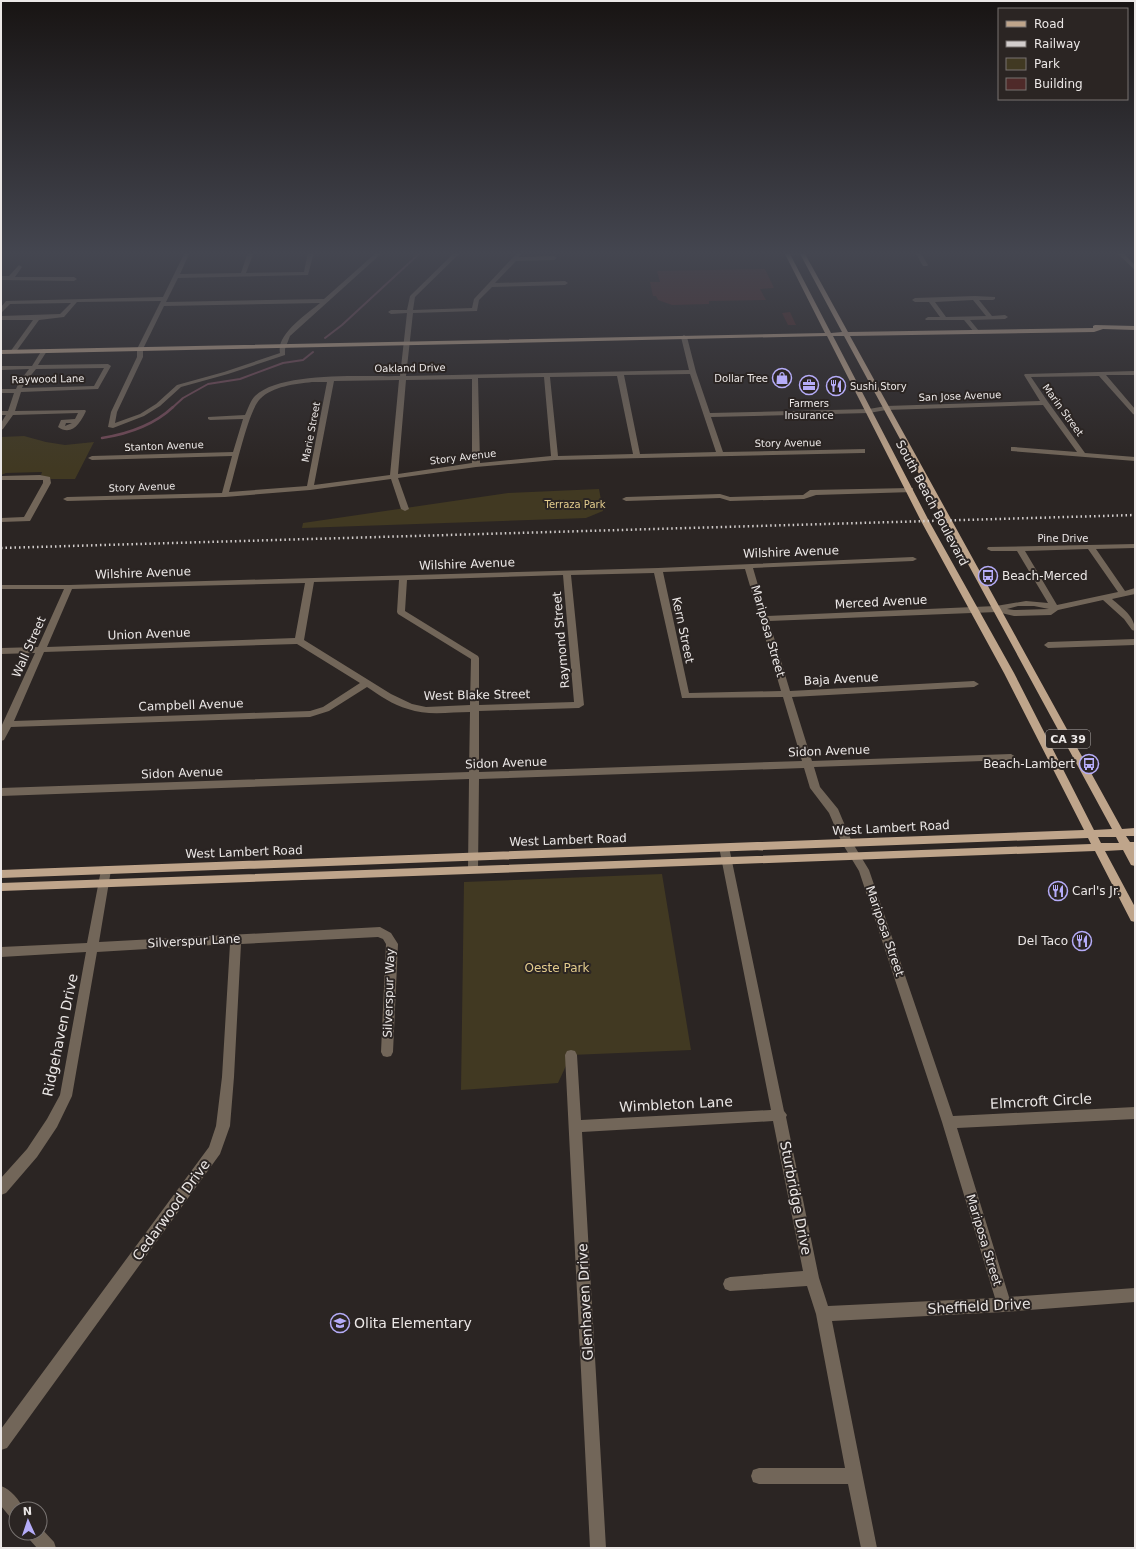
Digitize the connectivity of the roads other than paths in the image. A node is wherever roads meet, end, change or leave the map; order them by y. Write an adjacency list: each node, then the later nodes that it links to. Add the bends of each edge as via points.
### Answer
1 (33, 324): 18 (street)
2 (152, 324): 15 (street)
3 (299, 324): 14 (street, via 287,335)
4 (408, 324): 13 (street)
5 (825, 324): 10 (main road, CA 39)
6 (841, 324): 11 (main road, CA 39)
7 (971, 324): 9 (street)
8 (1134, 328): 9 (main road, via 1035,332)
9 (976, 331): 11 (main road, via 954,334)
10 (830, 334): 11 (main road); 12 (main road); 33 (main road, South Beach Boulevard / CA 39)
11 (846, 334): 32 (main road, South Beach Boulevard / CA 39)
12 (684, 337): 13 (main road); 21 (street)
13 (406, 343): 14 (main road); 27 (street)
14 (283, 346): 15 (main road); 15 (street, via 283,354 179,386 142,415 111,427 114,412 140,357)
15 (140, 349): 16 (main road)
16 (44, 351): 18 (main road); 19 (street)
17 (1, 352): 18 (main road)
18 (13, 352)
19 (34, 367): 20 (street); 30 (street); 30 (street, Raywood Lane, via 108,366 96,388)
20 (1, 368)
21 (693, 372): 23 (street, Oakland Drive); 37 (street)
22 (1135, 373): 24 (street)
23 (620, 374): 25 (street, Oakland Drive); 47 (street)
24 (1101, 374): 31 (street, Marin Street, via 1027,375); 36 (street)
25 (547, 376): 26 (street, Oakland Drive); 49 (street)
26 (475, 377): 27 (street, Oakland Drive); 51 (street)
27 (403, 378): 28 (street, Oakland Drive); 52 (street)
28 (331, 380): 38 (street, Oakland Drive, via 297,382 264,392 255,400); 54 (street, Marie Street)
29 (1, 390): 30 (street, Raywood Lane)
30 (18, 390): 35 (street)
31 (1045, 403): 32 (street, San Jose Avenue); 46 (street, Marin Street)
32 (886, 408): 33 (street, San Jose Avenue); 77 (main road, South Beach Boulevard / CA 39)
33 (869, 411): 37 (street, San Jose Avenue); 55 (main road, South Beach Boulevard / CA 39)
34 (1, 412): 35 (street)
35 (11, 412): 40 (street, via 83,411); 41 (street)
36 (1135, 413)
37 (708, 415): 45 (street)
38 (248, 417): 39 (street); 44 (street, Oakland Drive)
39 (210, 418)
40 (78, 420)
41 (1, 428)
42 (1014, 449): 46 (street)
43 (862, 452): 45 (street, Story Avenue)
44 (236, 454): 48 (street, Stanton Avenue); 56 (street, Oakland Drive)
45 (720, 455): 47 (street, Story Avenue)
46 (1084, 455): 50 (street)
47 (637, 457): 49 (street, Story Avenue)
48 (92, 458)
49 (555, 458): 51 (street, Story Avenue)
50 (1135, 459)
51 (476, 465): 52 (street, Story Avenue)
52 (394, 476): 54 (street, Story Avenue); 59 (street)
53 (1, 478): 60 (street, via 40,477 47,478 47,483 27,519)
54 (310, 488): 56 (street, Story Avenue)
55 (910, 490): 57 (street, via 816,493 804,497); 78 (main road, South Beach Boulevard / CA 39)
56 (225, 495): 58 (street, Story Avenue)
57 (626, 499)
58 (67, 500)
59 (405, 509)
60 (1, 520)
61 (1135, 546): 63 (street, Pine Drive)
62 (1019, 548): 63 (street, Pine Drive); 64 (street, Pine Drive); 76 (street)
63 (1092, 548): 74 (street)
64 (991, 549)
65 (912, 559): 66 (street, Wilshire Avenue)
66 (748, 566): 67 (street, Wilshire Avenue); 79 (street, Mariposa Street)
67 (658, 570): 68 (street, Wilshire Avenue); 89 (street, Kern Street)
68 (568, 572): 69 (street, Wilshire Avenue); 90 (street, Raymond Street)
69 (403, 578): 70 (street, Wilshire Avenue); 91 (street, via 401,612 475,658)
70 (310, 580): 72 (street, Wilshire Avenue); 81 (street)
71 (1, 587): 72 (street, Wilshire Avenue)
72 (69, 587): 84 (street, Wall Street)
73 (1135, 591): 74 (street, Merced Avenue)
74 (1123, 593): 75 (street, Merced Avenue)
75 (1106, 598): 76 (street, Merced Avenue); 80 (street)
76 (1055, 608): 77 (street, Merced Avenue, via 1051,612 1014,613)
77 (997, 609): 78 (street, Merced Avenue); 98 (main road, South Beach Boulevard / CA 39)
78 (975, 610): 79 (street, Merced Avenue); 100 (main road, South Beach Boulevard / CA 39)
79 (766, 619): 88 (street, Mariposa Street)
80 (1135, 628)
81 (299, 641): 84 (street, Union Avenue); 86 (street, West Blake Street)
82 (1135, 642): 83 (street)
83 (1048, 645)
84 (40, 650): 85 (street, Union Avenue); 92 (street, Wall Street)
85 (1, 651)
86 (366, 683): 91 (street, West Blake Street, via 410,707 426,710); 92 (street, Campbell Avenue, via 326,709 310,714)
87 (974, 684): 88 (street, Baja Avenue)
88 (786, 694): 89 (street, Baja Avenue); 95 (street, Mariposa Street)
89 (685, 696)
90 (579, 705): 91 (street, West Blake Street)
91 (475, 708): 96 (street)
92 (8, 724): 93 (street, Wall Street)
93 (1, 738)
94 (1011, 757): 95 (street, Sidon Avenue)
95 (808, 765): 96 (street, Sidon Avenue); 101 (street, Mariposa Street, via 816,788 834,812)
96 (474, 777): 97 (street, Sidon Avenue); 106 (street)
97 (1, 792)
98 (1118, 832): 99 (main road, West Lambert Road); 100 (main road, West Lambert Road); 102 (main road, South Beach Boulevard / CA 39)
99 (1135, 832)
100 (1090, 833): 101 (main road, West Lambert Road); 104 (main road, South Beach Boulevard / CA 39)
101 (848, 843): 103 (main road, West Lambert Road); 105 (street, Mariposa Street)
102 (1131, 846): 104 (main road); 108 (main road, South Beach Boulevard / CA 39)
103 (724, 847): 106 (main road, West Lambert Road); 107 (street, Sturbridge Drive)
104 (1097, 847): 105 (main road); 114 (main road, South Beach Boulevard / CA 39)
105 (856, 856): 107 (main road); 123 (street, Mariposa Street, via 864,870)
106 (473, 857): 109 (street); 110 (main road, West Lambert Road)
107 (727, 861): 109 (main road); 122 (street, Sturbridge Drive)
108 (1135, 862)
109 (473, 869): 112 (main road)
110 (106, 870): 111 (main road, West Lambert Road); 112 (street, Ridgehaven Drive)
111 (1, 874)
112 (104, 883): 113 (main road); 117 (street, Ridgehaven Drive)
113 (1, 887)
114 (1135, 918)
115 (387, 936): 116 (street, Silverspur Lane, via 380,932); 119 (street, Silverspur Way, via 392,944)
116 (236, 939): 117 (street, Silverspur Lane); 131 (street, Cedarwood Drive, via 228,1077 223,1126 216,1150)
117 (93, 946): 118 (street, Silverspur Lane); 125 (street, Ridgehaven Drive, via 66,1096 32,1153)
118 (1, 952)
119 (387, 1052)
120 (571, 1055): 124 (street, Glenhaven Drive)
121 (1135, 1113): 123 (street, Elmcroft Circle)
122 (780, 1115): 124 (street, Wimbleton Lane); 126 (street, Sturbridge Drive)
123 (948, 1122): 129 (street, Mariposa Street)
124 (575, 1126): 136 (street, Glenhaven Drive)
125 (1, 1188)
126 (812, 1278): 127 (street); 130 (street, Sturbridge Drive)
127 (730, 1284)
128 (1135, 1295): 129 (street, Sheffield Drive)
129 (1004, 1305): 130 (street, Sheffield Drive)
130 (823, 1314): 133 (street, Sturbridge Drive)
131 (1, 1442)
132 (759, 1476): 133 (street)
133 (856, 1476): 137 (street, Sturbridge Drive)
134 (1, 1494): 135 (street)
135 (8, 1502)
136 (598, 1548)
137 (869, 1548)

